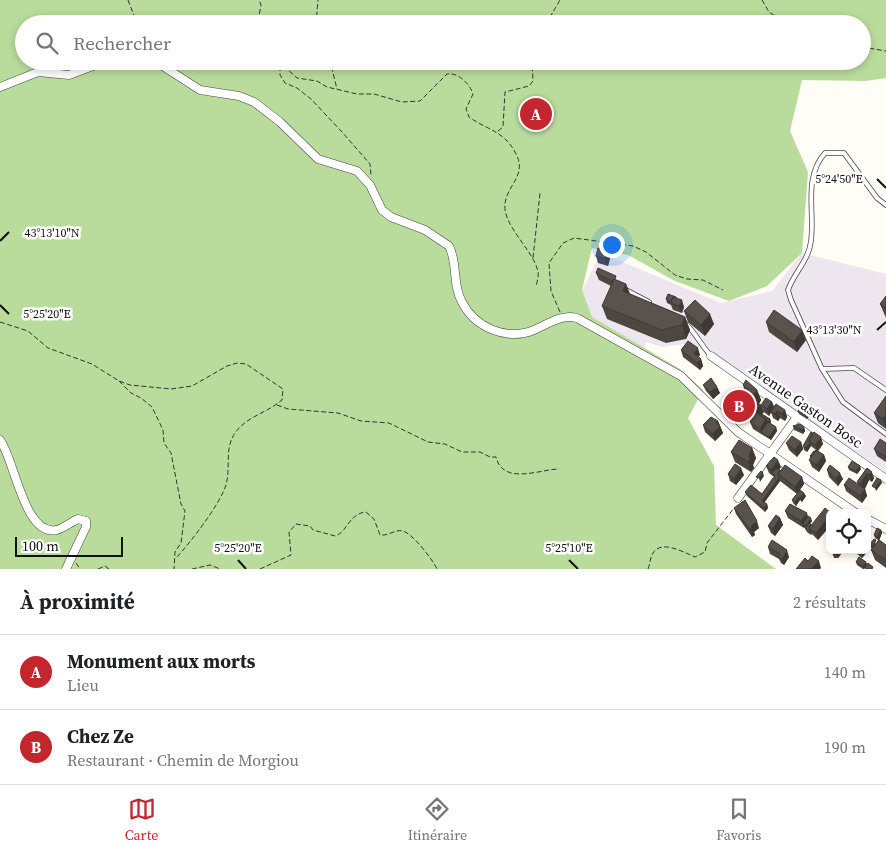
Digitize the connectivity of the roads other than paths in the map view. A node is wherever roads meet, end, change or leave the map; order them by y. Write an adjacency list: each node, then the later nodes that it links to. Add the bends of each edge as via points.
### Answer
1 (82, 70): 3 (street, via 69,75 38,72)
2 (169, 70): 14 (street, via 200,90 239,96 254,102 318,159 355,170 372,188 381,208 391,217 425,230 449,246 459,296 468,312 480,323 500,333 517,334 562,317 577,318 666,366 693,386 738,432)
3 (0, 87)
4 (886, 205): 9 (lane, via 844,153 825,152 817,162 811,179 808,256 788,290)
5 (623, 289): 6 (lane)
6 (654, 304)
7 (682, 321): 8 (lane, via 693,330)
8 (710, 356): 11 (street, Avenue Gaston Bosc)
9 (822, 369): 10 (lane, via 854,368); 12 (lane, via 843,402)
10 (886, 390)
11 (797, 417): 14 (street); 15 (street, Avenue Gaston Bosc)
12 (886, 434)
13 (0, 440): 20 (street, via 10,456 28,510 38,524 54,530 78,519 86,521)
14 (771, 453): 16 (street); 17 (street)
15 (886, 479)
16 (738, 498)
17 (850, 509)
18 (871, 521): 19 (street)
19 (886, 529)
20 (66, 569)

